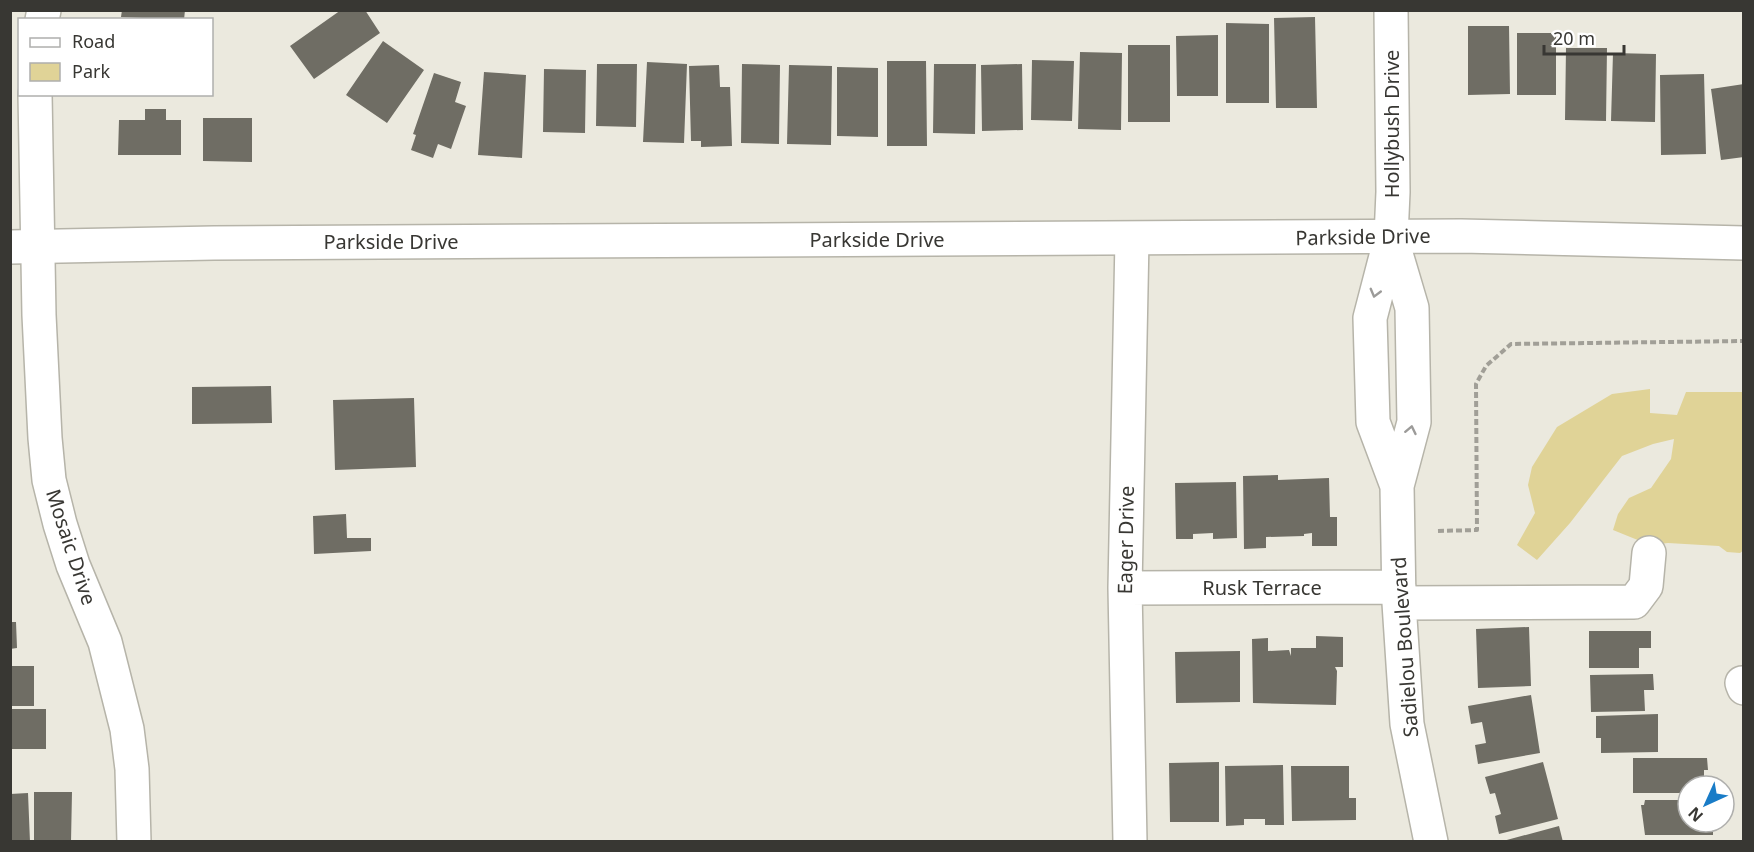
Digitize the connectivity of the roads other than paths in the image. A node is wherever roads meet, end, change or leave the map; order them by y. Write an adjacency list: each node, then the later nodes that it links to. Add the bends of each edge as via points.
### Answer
1 (1392, 10): 3 (street, Hollybush Drive)
2 (35, 96): 6 (street, Mosaic Drive)
3 (1391, 237): 4 (street, Parkside Drive); 5 (street, Parkside Drive); 9 (street, Sadielou Boulevard, via 1412,308 1413,422 1397,486)
4 (1132, 238): 6 (street, Parkside Drive); 8 (street, Eager Drive)
5 (1743, 243)
6 (24, 247): 10 (street, Mosaic Drive, via 49,480 73,565 105,642 127,729)
7 (1649, 553): 9 (street, Rusk Terrace, via 1646,586 1634,602)
8 (1125, 588): 9 (street, Rusk Terrace); 11 (street, Eager Drive)
9 (1399, 595): 12 (street, Sadielou Boulevard, via 1407,724)
10 (134, 842)
11 (1130, 842)
12 (1431, 842)

